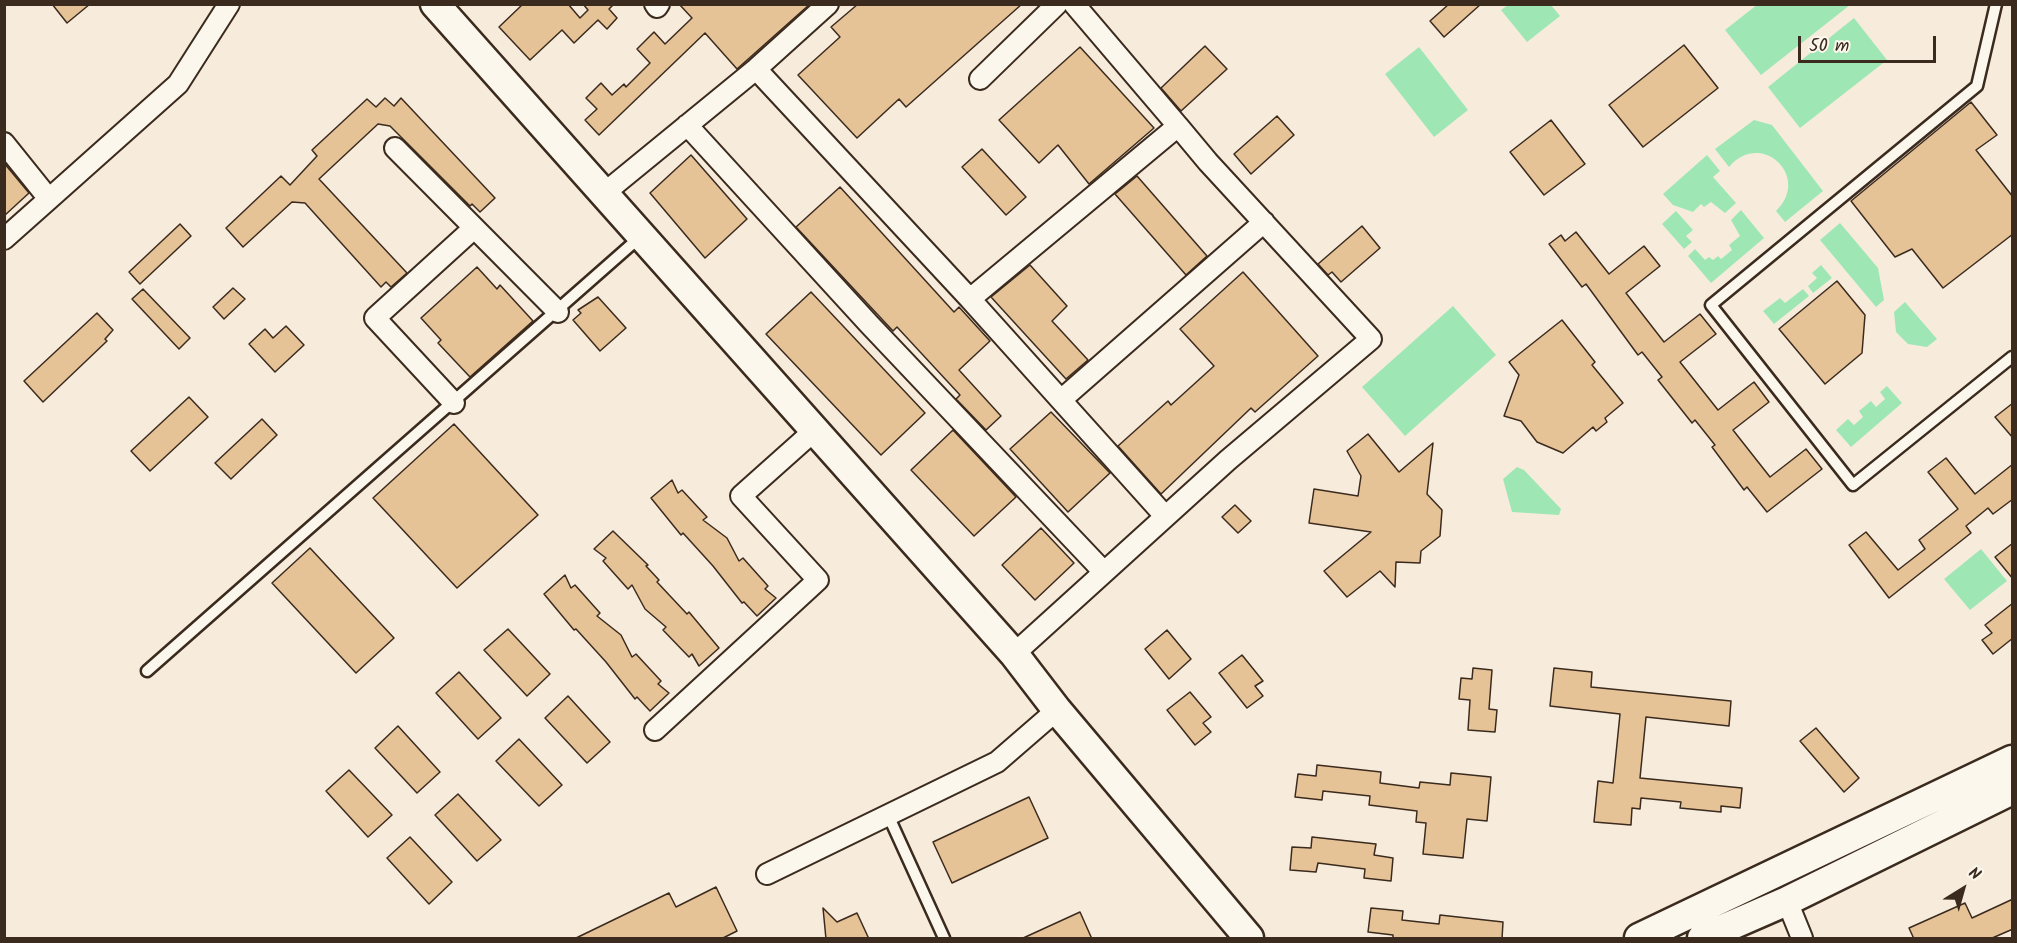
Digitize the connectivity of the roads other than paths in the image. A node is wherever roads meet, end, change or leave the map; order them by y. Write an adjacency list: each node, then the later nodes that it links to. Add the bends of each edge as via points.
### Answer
1 (435, 4): 13 (main road)
2 (828, 4): 7 (street)
3 (1057, 4): 8 (street)
4 (1074, 4): 10 (street)
5 (1996, 4): 21 (lane, via 1977,86 1711,305 1853,485)
6 (229, 5): 14 (street, via 178,84)
7 (756, 69): 9 (street); 19 (street)
8 (980, 79)
9 (687, 125): 13 (street); 26 (street, via 877,333)
10 (1178, 126): 15 (street); 19 (street)
11 (4, 144): 14 (street)
12 (395, 148): 16 (street)
13 (602, 195): 17 (main road)
14 (49, 199): 18 (street)
15 (1264, 222): 22 (street); 25 (street, via 1371,339)
16 (474, 228): 20 (street); 23 (street, via 375,318)
17 (640, 237): 20 (lane); 24 (main road)
18 (4, 239)
19 (970, 299): 22 (street)
20 (558, 312): 23 (lane)
21 (2013, 357)
22 (1061, 400): 25 (street)
23 (454, 403): 28 (lane)
24 (815, 430): 27 (main road); 30 (street, via 741,496 818,580)
25 (1166, 516): 26 (street)
26 (1103, 570): 27 (street)
27 (1014, 654): 29 (main road)
28 (147, 671)
29 (1057, 710): 33 (street, via 997,762); 37 (main road)
30 (655, 730)
31 (2013, 760): 38 (main road)
32 (2013, 790): 35 (main road)
33 (888, 815): 34 (street); 36 (lane)
34 (767, 874)
35 (1787, 901): 39 (main road); 40 (street)
36 (944, 939)
37 (1249, 939)
38 (1639, 939)
39 (1702, 939)
40 (1802, 939)

